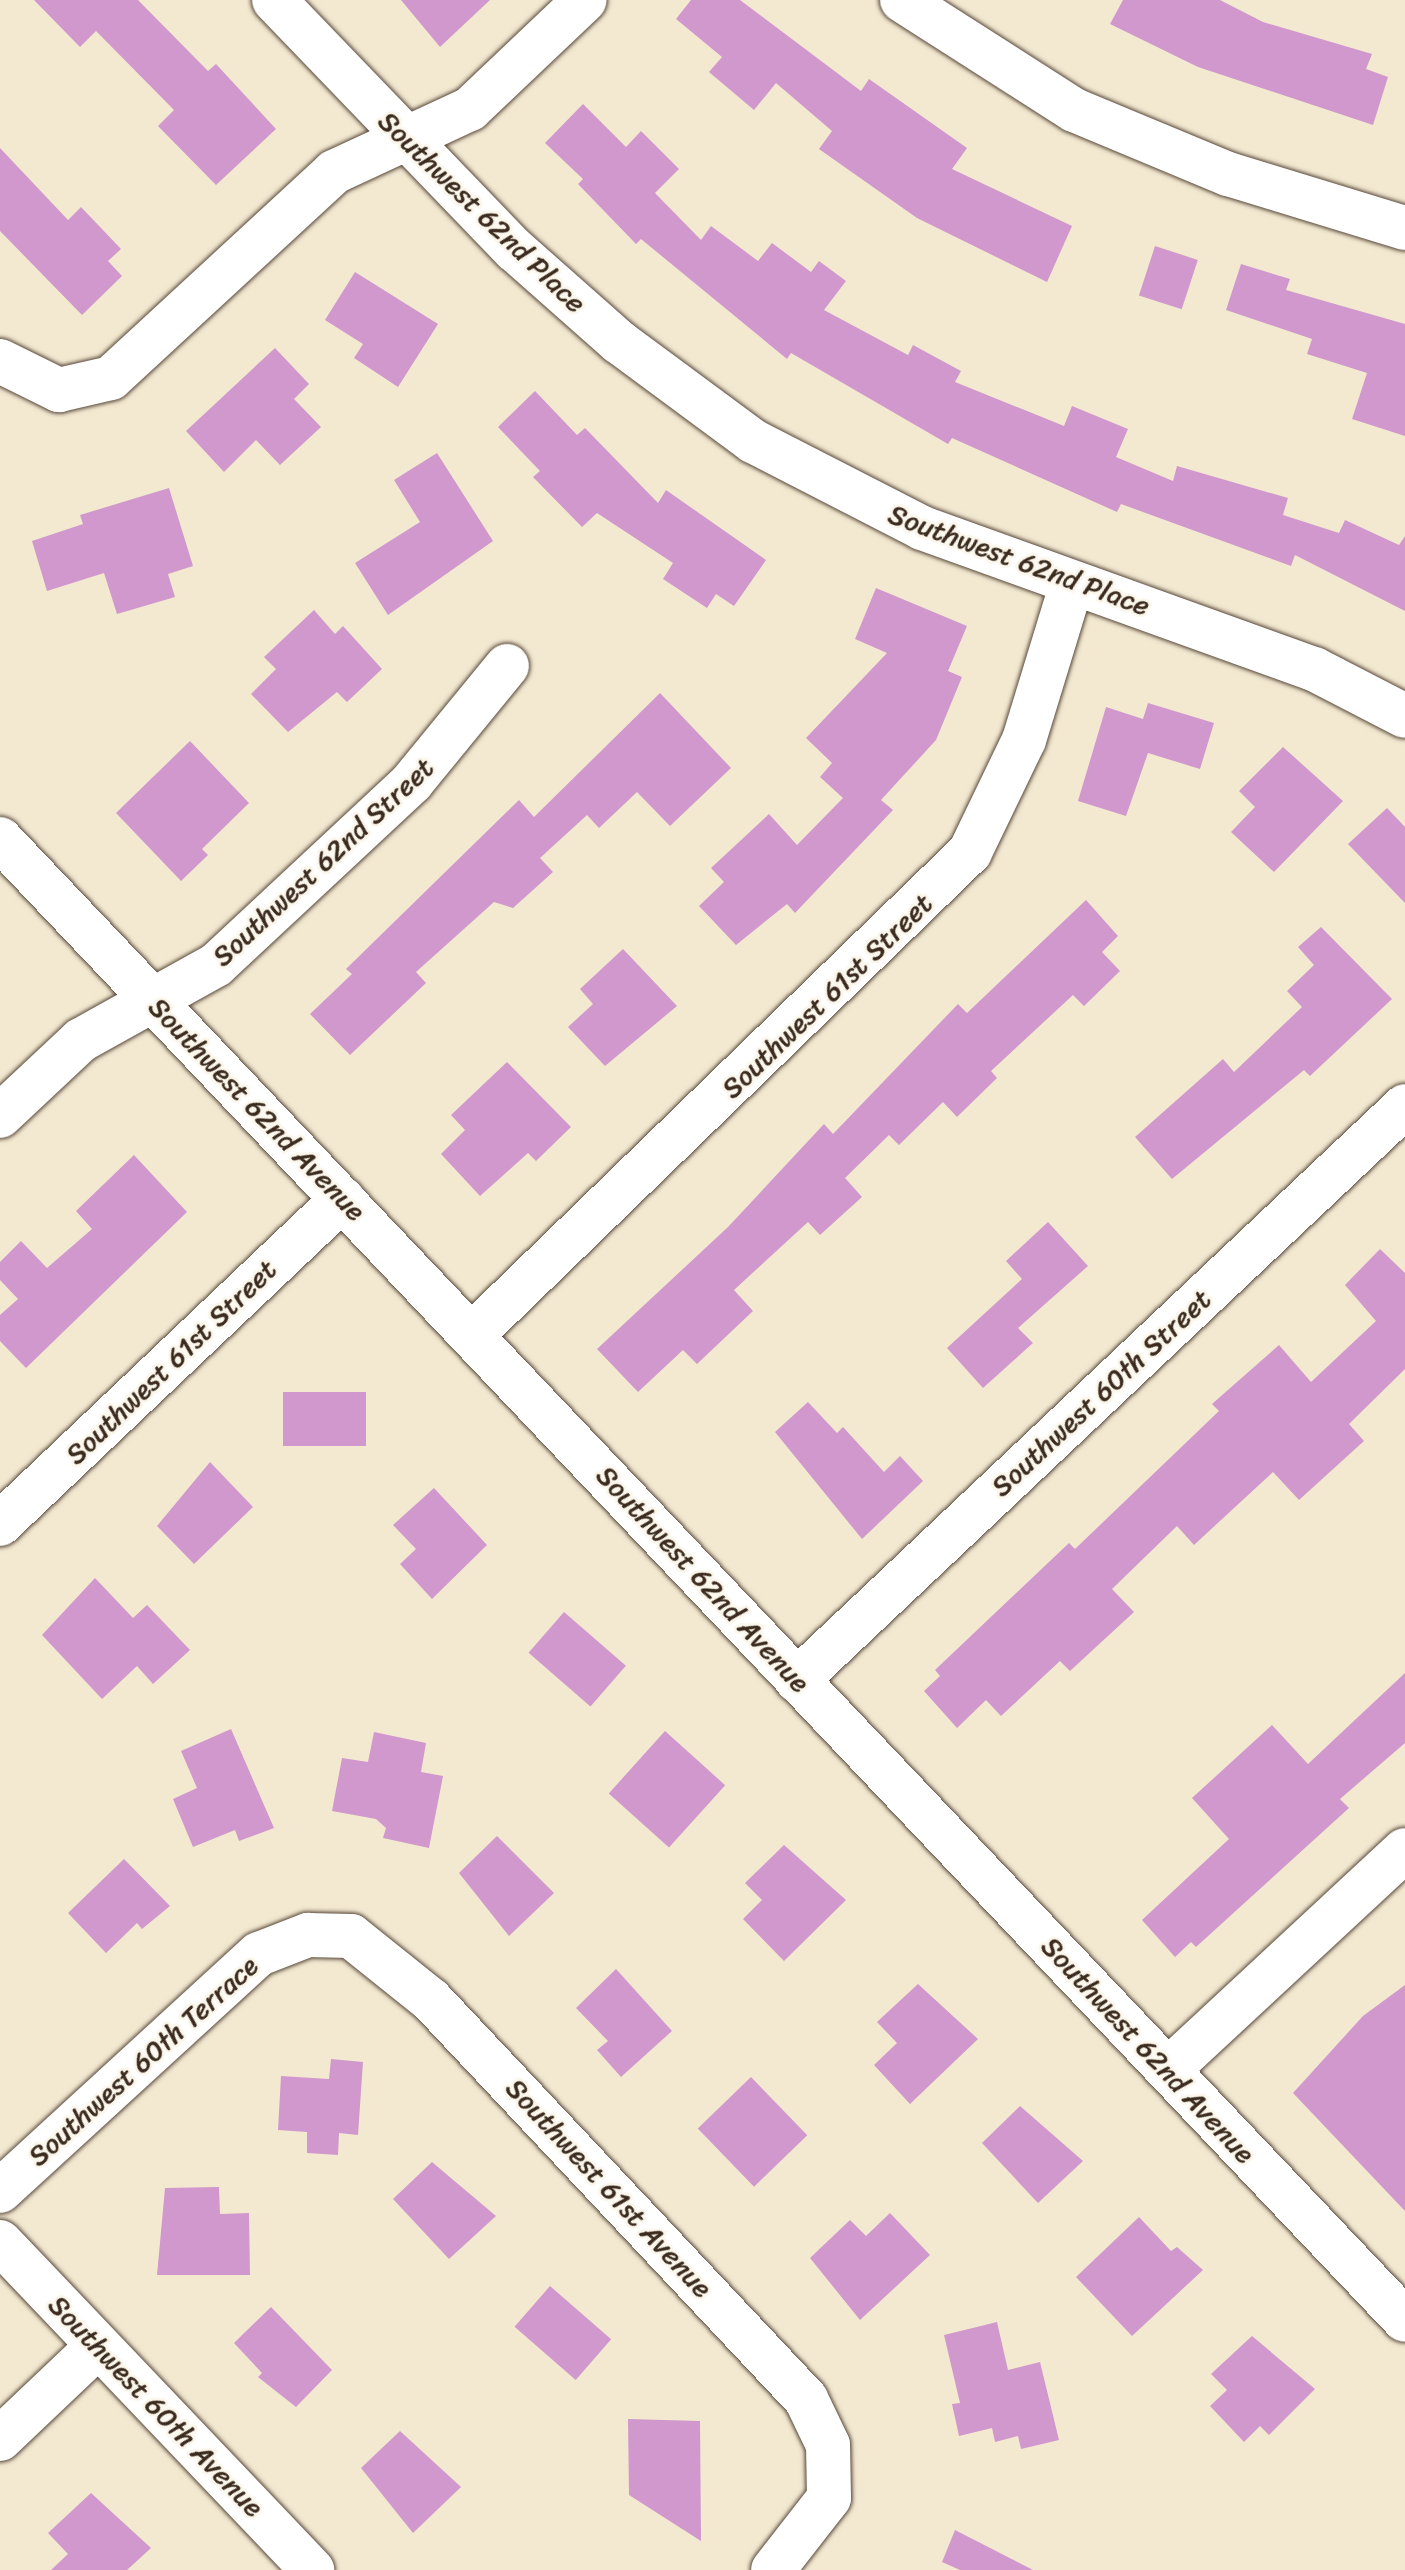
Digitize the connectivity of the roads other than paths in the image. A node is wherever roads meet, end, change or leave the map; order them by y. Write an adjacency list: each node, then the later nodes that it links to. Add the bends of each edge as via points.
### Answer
1 (274, 0): 4 (street, Southwest 62nd Place)
2 (585, 0): 4 (street, via 470,109)
3 (902, 0): 5 (street, via 1074,110 1228,174)
4 (407, 141): 6 (street, via 334,172 142,355 111,378 72,390 41,386); 7 (street, Southwest 62nd Place, via 598,324 753,441 922,528)
5 (1405, 228)
6 (0, 361)
7 (1072, 583): 9 (street, Southwest 62nd Place, via 1314,669); 15 (street, Southwest 61st Street, via 1024,740 970,852)
8 (507, 666): 11 (street, Southwest 62nd Street, via 468,722 389,804 216,965)
9 (1405, 716)
10 (0, 839): 11 (street, Southwest 62nd Avenue)
11 (153, 1000): 13 (street, Southwest 62nd Street, via 81,1040); 14 (street, Southwest 62nd Avenue)
12 (1405, 1106): 17 (street, Southwest 60th Street)
13 (0, 1116)
14 (342, 1199): 15 (street, Southwest 62nd Avenue); 16 (street, Southwest 61st Street)
15 (472, 1335): 17 (street, Southwest 62nd Avenue)
16 (0, 1524)
17 (797, 1680): 20 (street, Southwest 62nd Avenue)
18 (1405, 1850): 20 (street)
19 (338, 1932): 21 (street, Southwest 60th Terrace, via 290,1939 259,1954); 27 (street, Southwest 61st Avenue, via 379,1954 431,2000 788,2376 822,2426 832,2480 819,2517)
20 (1168, 2070): 23 (street, Southwest 62nd Avenue)
21 (0, 2191)
22 (0, 2242): 24 (street, Southwest 60th Avenue)
23 (1405, 2320)
24 (98, 2346): 25 (street); 26 (street, Southwest 60th Avenue)
25 (0, 2439)
26 (312, 2570)
27 (773, 2570)

